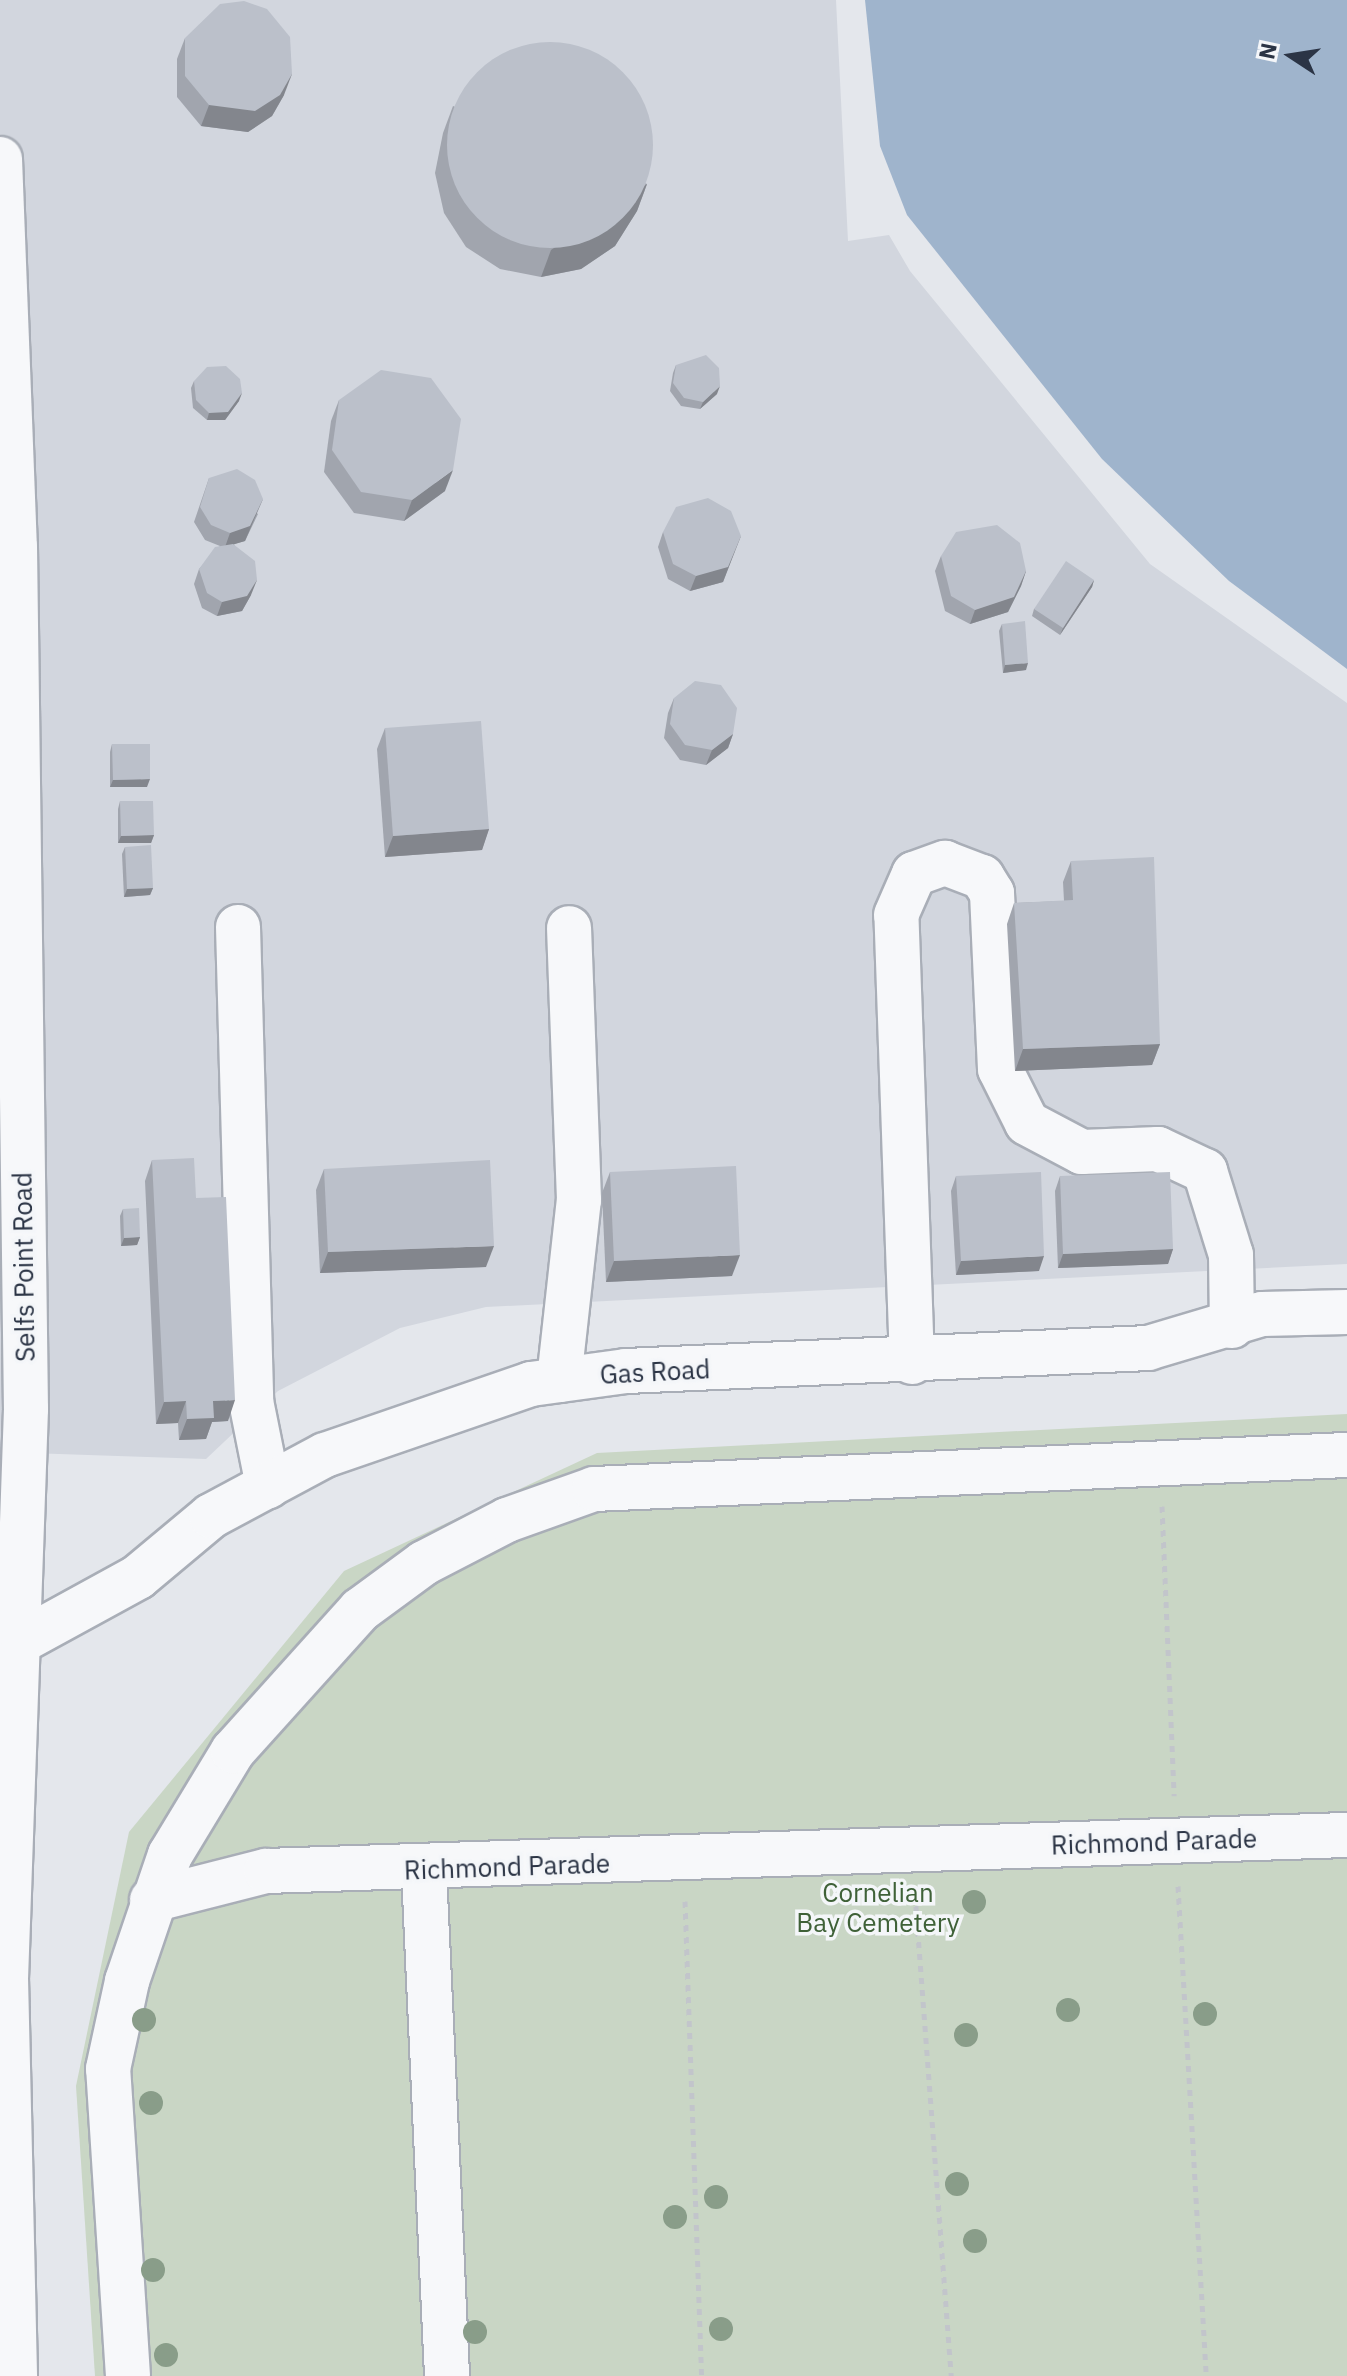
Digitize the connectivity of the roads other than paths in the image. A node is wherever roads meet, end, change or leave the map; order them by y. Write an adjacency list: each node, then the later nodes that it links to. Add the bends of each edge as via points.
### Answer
1 (0, 159): 2 (street, Selfs Point Road)
2 (2, 238): 3 (street, Selfs Point Road)
3 (8, 547): 8 (street, Selfs Point Road)
4 (238, 927): 12 (street, via 251,1401)
5 (569, 928): 10 (street, via 579,1200)
6 (1347, 1312): 7 (street, Gas Road, via 1262,1314)
7 (1232, 1326): 9 (street, Gas Road, via 1148,1348); 9 (street, via 1231,1255 1205,1171 1158,1149 1082,1152 1027,1123 1000,1069 992,893 982,877 945,863 914,874 896,915)
8 (12, 1327): 13 (street, Selfs Point Road)
9 (912, 1362): 10 (street, Gas Road)
10 (559, 1380): 12 (street, Gas Road, via 325,1455)
11 (1347, 1455): 17 (street, via 665,1481 594,1489 507,1520 424,1563 360,1610 287,1684 233,1751)
12 (268, 1486): 13 (street, Gas Road, via 211,1516 138,1577)
13 (23, 1640): 14 (street, Selfs Point Road)
14 (10, 1716): 18 (street, Selfs Point Road, via 6,1978)
15 (1347, 1835): 16 (street, Richmond Parade)
16 (424, 1871): 17 (street, Richmond Parade, via 266,1871); 20 (street)
17 (152, 1900): 19 (street, via 108,2069)
18 (15, 2376)
19 (128, 2376)
20 (447, 2376)

